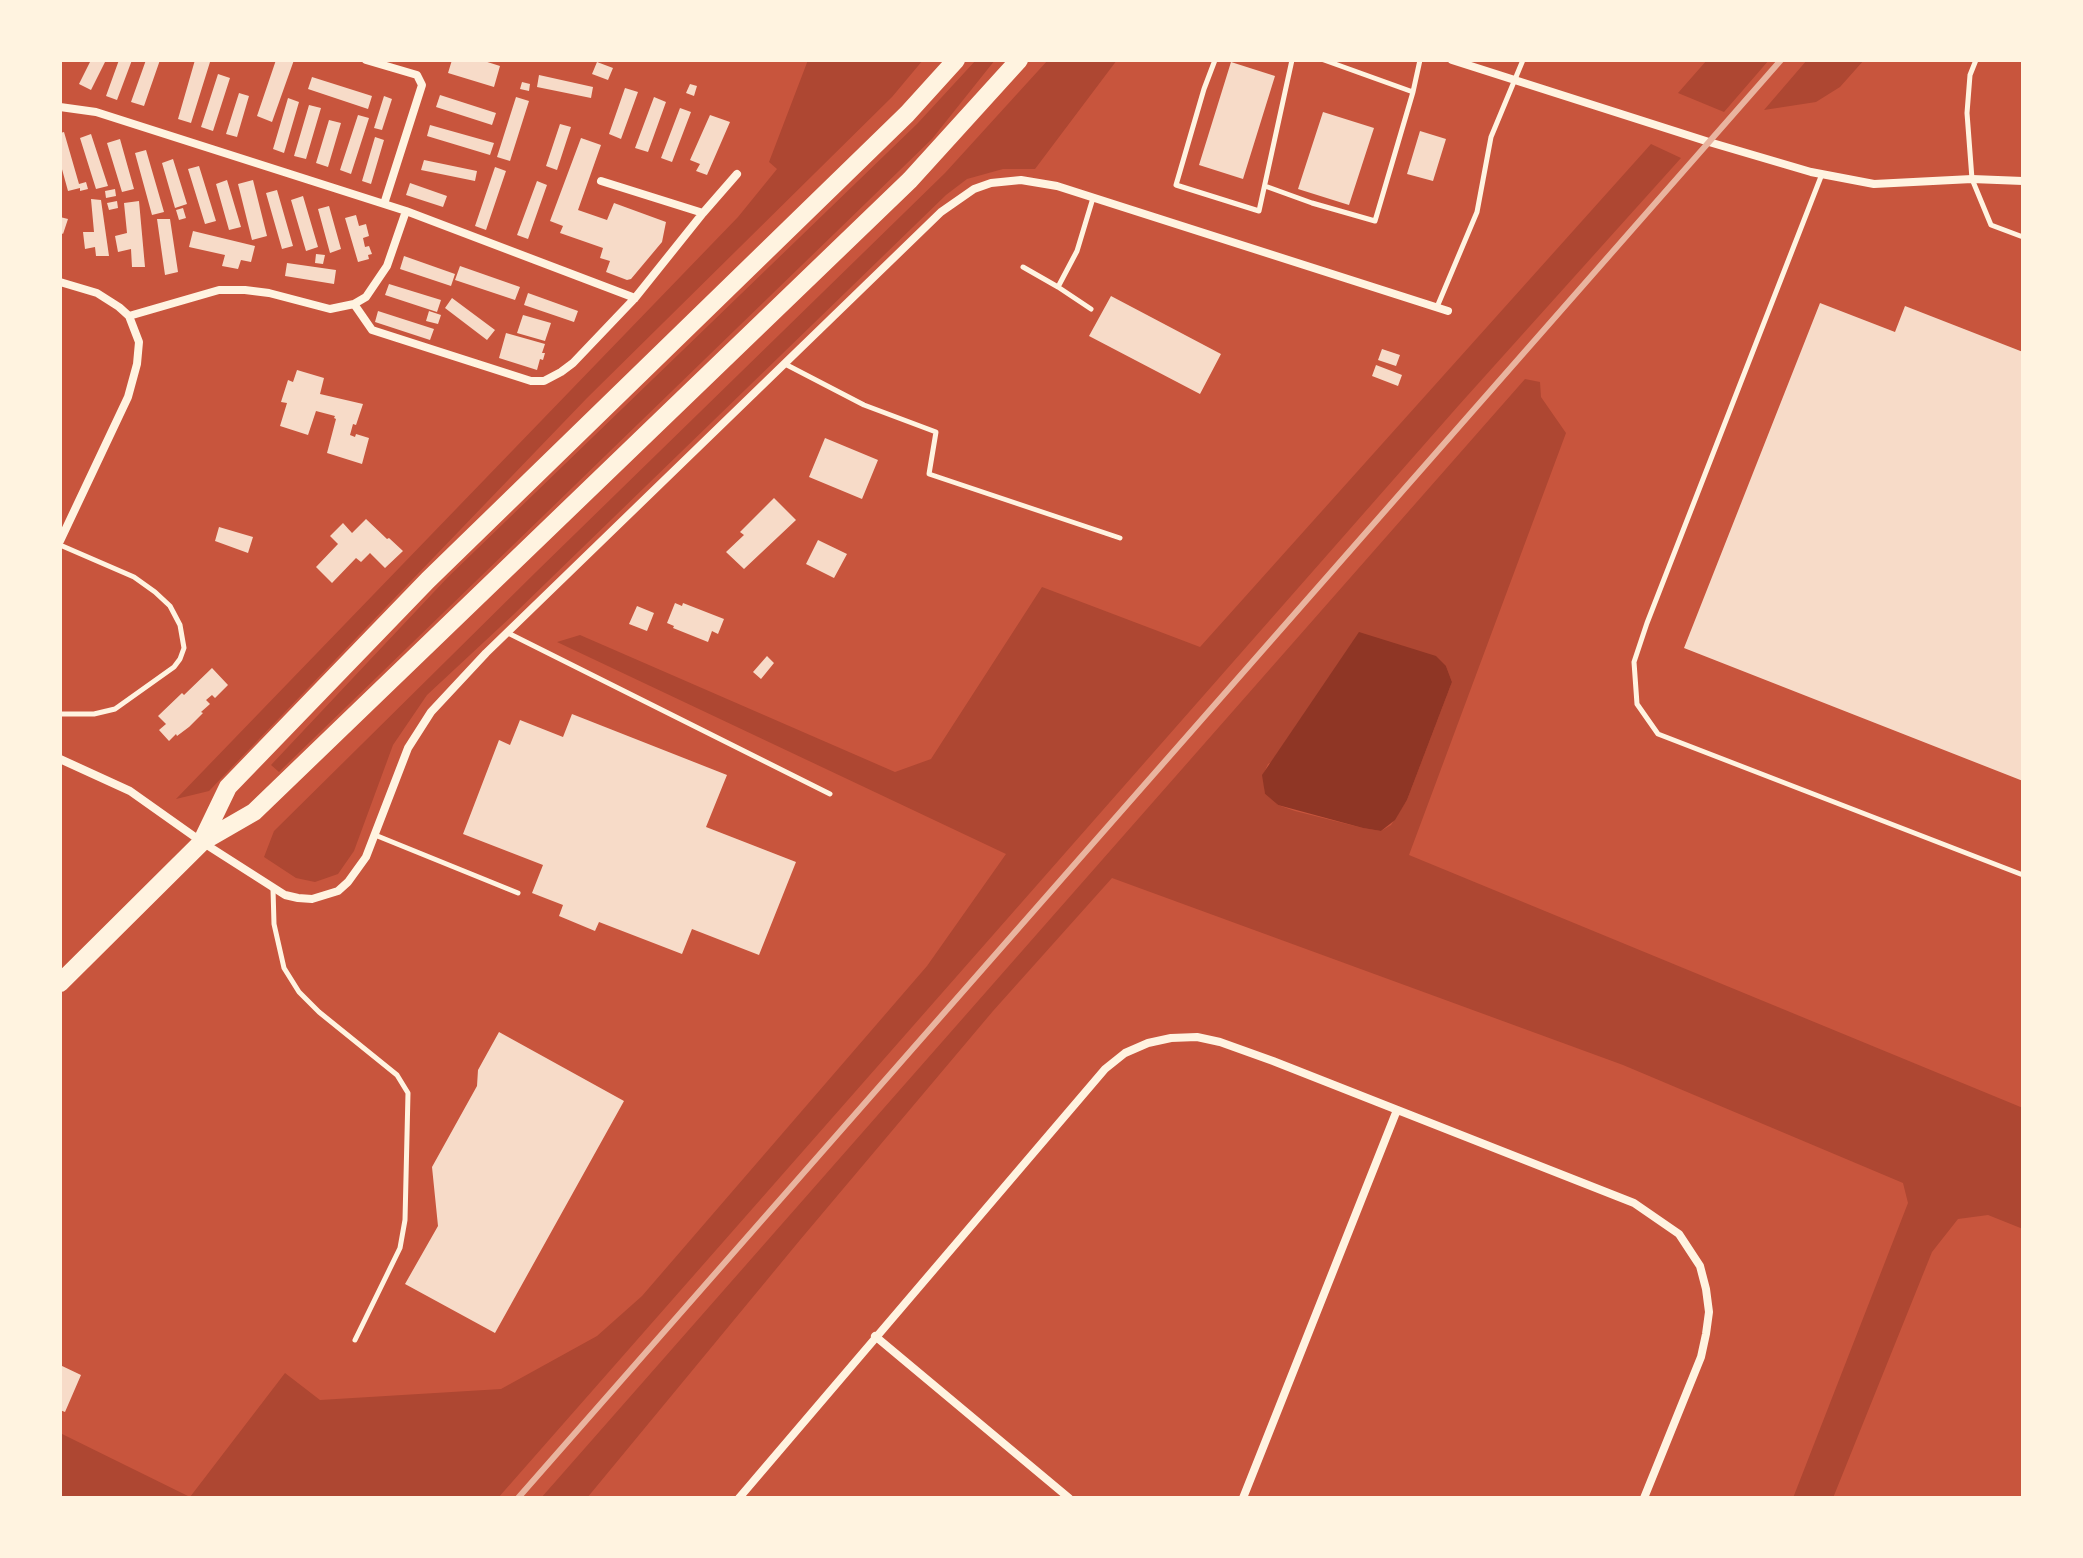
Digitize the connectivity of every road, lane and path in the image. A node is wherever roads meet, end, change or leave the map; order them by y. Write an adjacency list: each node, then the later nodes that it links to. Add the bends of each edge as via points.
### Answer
1 (366, 60): 21 (street, via 417,75 422,85)
2 (956, 60): 42 (main road, via 907,114 428,580 228,787)
3 (1019, 60): 42 (main road, via 910,180 254,812)
4 (1215, 60): 19 (lane, via 1176,185 1259,211)
5 (1292, 60): 19 (lane)
6 (1324, 60): 12 (lane)
7 (1420, 60): 12 (lane)
8 (1452, 60): 11 (street)
9 (1523, 60): 11 (lane)
10 (1976, 60): 16 (lane, via 1967,113)
11 (1515, 80): 15 (street); 30 (lane, via 1491,137 1477,212)
12 (1413, 92): 19 (lane, via 1375,221)
13 (60, 107): 21 (street, via 96,112)
14 (737, 174): 23 (street)
15 (1822, 174): 16 (street, via 1874,184); 43 (lane, via 1647,623 1634,662 1637,704 1658,734)
16 (1972, 179): 18 (street); 24 (lane, via 1991,225)
17 (601, 181): 23 (street)
18 (2023, 181)
19 (1265, 186)
20 (1093, 198): 27 (lane, via 1077,251); 30 (street); 34 (street, via 1021,180 974,189 941,212)
21 (384, 204): 22 (street)
22 (406, 211): 28 (street); 29 (street, via 387,266 366,297)
23 (703, 213): 28 (street)
24 (2023, 237)
25 (1023, 267): 27 (lane)
26 (60, 282): 33 (street, via 97,293)
27 (1058, 287): 31 (lane)
28 (635, 298): 29 (street, via 573,363 544,381 372,330)
29 (354, 304): 33 (street, via 330,309 269,293 219,290)
30 (1437, 308): 32 (street)
31 (1091, 309)
32 (1448, 311)
33 (129, 316): 36 (street, via 139,342 128,397)
34 (784, 364): 35 (lane, via 864,405 936,432 929,474); 37 (street)
35 (1120, 538)
36 (60, 543): 38 (lane, via 155,592 175,615 184,648 174,667 115,709)
37 (507, 632): 40 (lane); 41 (street, via 422,724)
38 (60, 714)
39 (60, 759): 42 (street, via 130,791)
40 (830, 794)
41 (375, 835): 44 (street, via 360,868 338,891 312,899); 45 (lane)
42 (202, 842): 44 (street); 46 (main road)
43 (2023, 875)
44 (273, 888): 49 (lane, via 284,968 299,992 397,1075 408,1093 400,1248)
45 (518, 893)
46 (60, 983)
47 (1397, 1110): 48 (street, via 1220,1042 1197,1037 1148,1043 1105,1069); 52 (street); 53 (street, via 1634,1203 1679,1234 1700,1266 1709,1312 1701,1357)
48 (875, 1336): 50 (street); 51 (street)
49 (355, 1340)
50 (739, 1498)
51 (1069, 1498)
52 (1243, 1498)
53 (1644, 1498)

